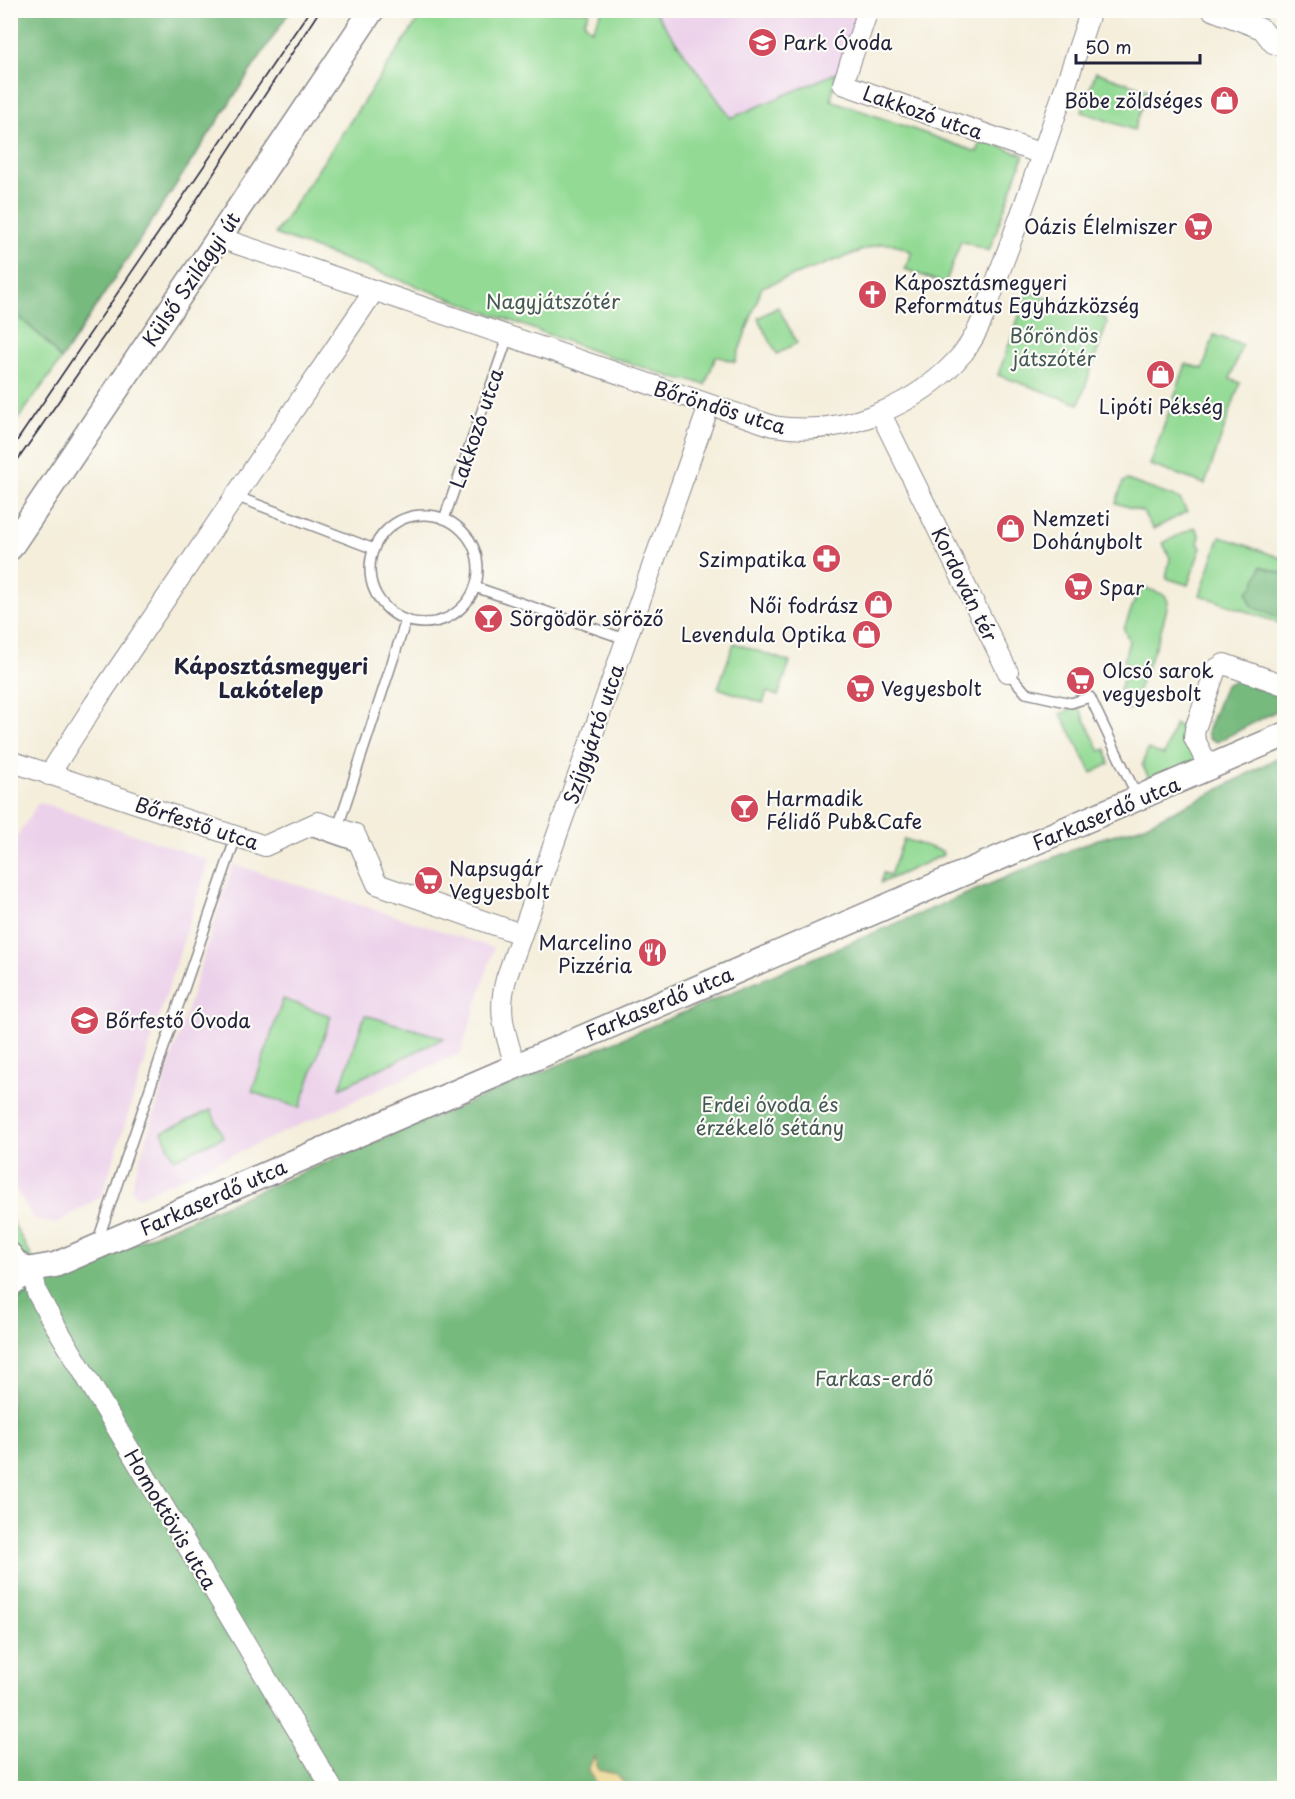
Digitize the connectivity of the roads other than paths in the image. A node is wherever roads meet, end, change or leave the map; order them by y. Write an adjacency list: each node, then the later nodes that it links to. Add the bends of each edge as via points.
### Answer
1 (372, 10): 7 (street, Külső Szilágyi út)
2 (868, 10): 6 (street, Lakkozó utca, via 843,84)
3 (1091, 10): 6 (street, Bőröndös utca)
4 (1212, 10): 5 (street, via 1262,29 1273,43)
5 (1284, 47)
6 (1042, 154): 11 (street, Bőröndös utca, via 977,330 965,350 931,384)
7 (220, 238): 8 (street, Bőröndös utca); 14 (street, Külső Szilágyi út)
8 (374, 291): 9 (street, Bőröndös utca); 12 (street)
9 (508, 337): 10 (street, Bőröndös utca); 13 (lane, Lakkozó utca)
10 (709, 406): 11 (street, Bőröndös utca, via 794,430 841,427); 18 (street, Szíjgyártó utca)
11 (880, 412): 19 (street, Kordován tér)
12 (234, 496): 15 (lane); 24 (street)
13 (444, 519): 15 (lane, via 431,515 402,520 382,534); 16 (lane, via 457,526 474,549 478,563)
14 (10, 548)
15 (374, 549): 17 (lane, via 374,589 392,612)
16 (475, 587): 17 (lane, via 469,600 448,617 421,623); 18 (lane)
17 (406, 620): 26 (lane)
18 (625, 639): 30 (street, Szíjgyártó utca)
19 (1008, 672): 25 (lane, Kordován tér, via 1026,693 1071,703 1090,697)
20 (1284, 685): 23 (street, via 1224,663 1216,669 1194,738)
21 (1284, 735): 23 (street, Farkaserdő utca)
22 (10, 761): 24 (street, Bőrfestő utca)
23 (1210, 769): 25 (street, Farkaserdő utca)
24 (49, 775): 28 (street, Bőrfestő utca)
25 (1139, 800): 31 (street, Farkaserdő utca)
26 (338, 827): 27 (street, Bőrfestő utca, via 318,822); 29 (street, via 355,834)
27 (304, 828): 28 (street, Bőrfestő utca, via 265,846); 29 (lane)
28 (236, 837): 32 (lane)
29 (361, 847): 30 (street, via 377,884)
30 (521, 934): 31 (street, Szíjgyártó utca, via 500,1001)
31 (515, 1065): 32 (street, Farkaserdő utca)
32 (95, 1248): 34 (street, Farkaserdő utca)
33 (10, 1254): 34 (street, via 20,1266)
34 (32, 1270): 35 (street); 36 (street, Homoktövis utca, via 37,1293 48,1313)
35 (10, 1287)
36 (332, 1788)

